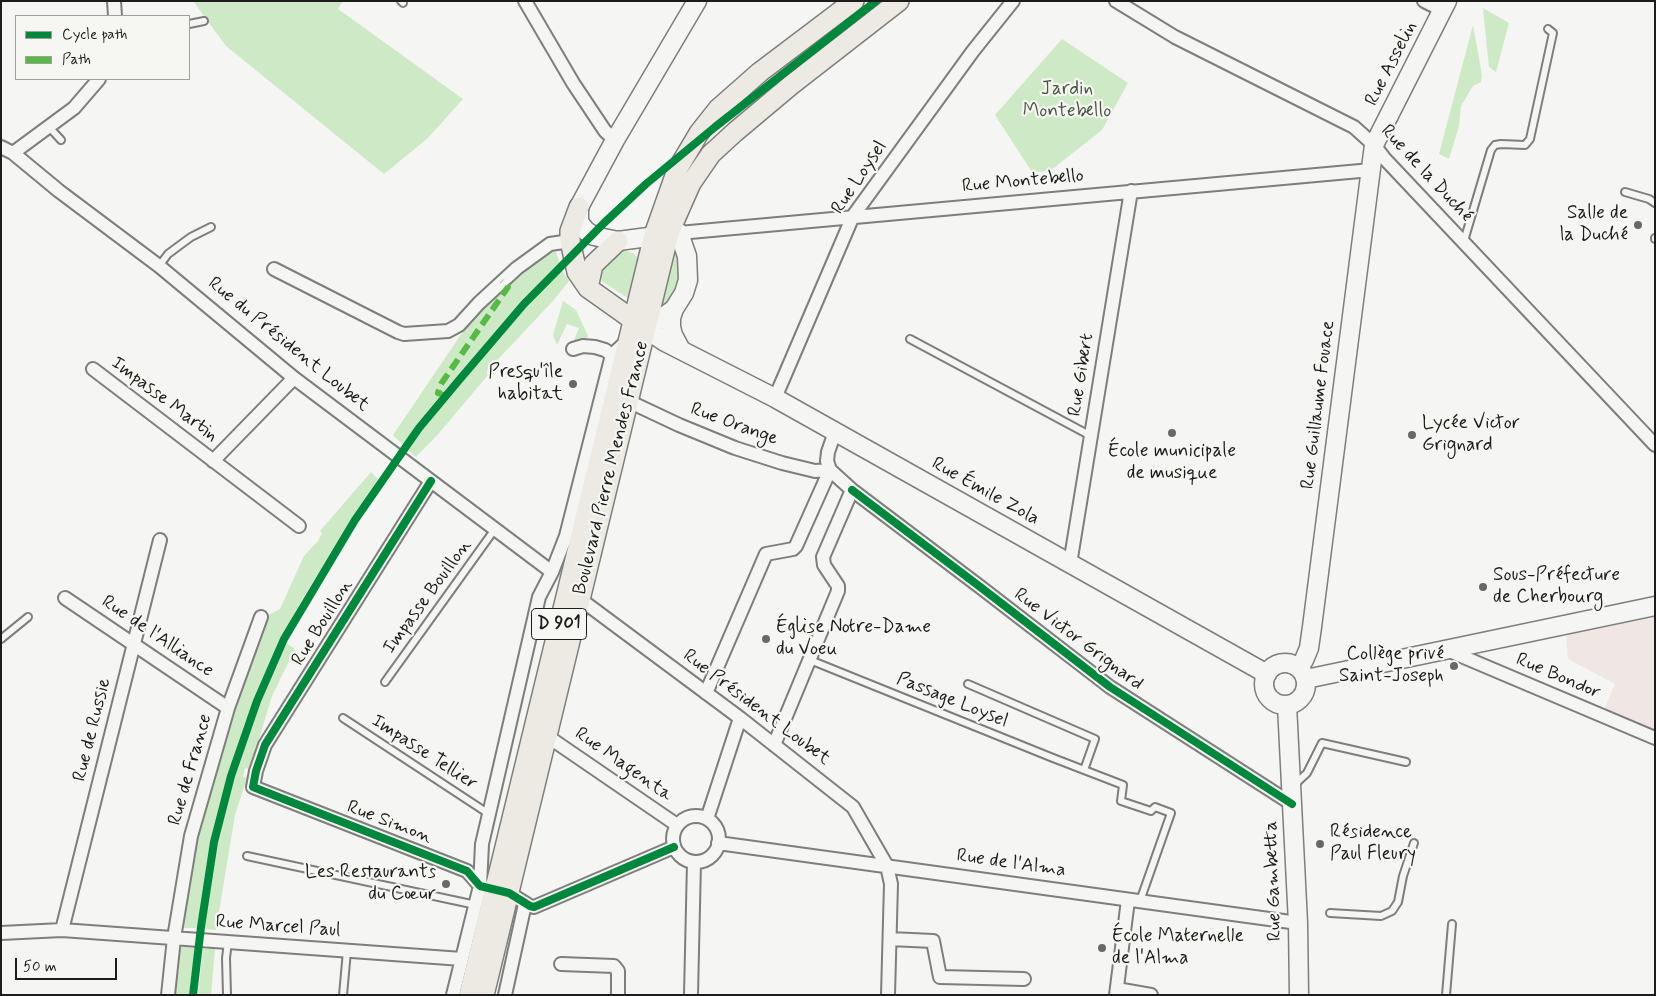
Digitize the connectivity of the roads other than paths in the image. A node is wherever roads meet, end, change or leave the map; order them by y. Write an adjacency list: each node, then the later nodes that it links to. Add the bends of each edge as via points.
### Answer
1 (114, 1): 10 (street)
2 (525, 1): 17 (street, via 573,83 605,131)
3 (697, 1): 17 (street)
4 (854, 1): 28 (main road, Boulevard Pierre Mendes France / D 901, via 760,72 718,109 677,170)
5 (899, 1): 28 (main road, D 901, via 791,85 711,154 691,183)
6 (1013, 1): 26 (street, Rue Loysel)
7 (1116, 1): 18 (street, Rue de la Duché, via 1175,38 1354,126)
8 (1424, 1): 9 (street)
9 (1445, 6): 18 (street, Rue Asselin)
10 (115, 15)
11 (204, 21): 12 (lane)
12 (190, 24)
13 (1548, 29): 31 (lane, via 1553,33 1530,139 1525,145 1501,144 1491,150)
14 (98, 80): 15 (street, via 74,108)
15 (49, 127): 16 (lane); 20 (street)
16 (61, 140)
17 (615, 140): 25 (street)
18 (1374, 145): 21 (street, Rue Guillaume Fouace); 31 (street, Rue de la Duché)
19 (1, 147): 20 (street, Rue du Président Loubet)
20 (13, 153): 32 (street, Rue du Président Loubet)
21 (1371, 170): 22 (street, Rue Montebello); 67 (street, Rue Guillaume Fouace, via 1312,627)
22 (1131, 191): 26 (street, Rue Montebello); 46 (street, Rue Gibert)
23 (1625, 192): 24 (lane)
24 (1655, 203)
25 (579, 207): 29 (main road, via 570,231); 30 (street, via 579,222 586,231)
26 (853, 216): 28 (street, Rue Montebello); 43 (street, Rue Loysel)
27 (211, 227): 32 (lane, via 176,248)
28 (667, 234): 30 (street); 35 (street, via 687,256 688,280); 36 (main road, Boulevard Pierre Mendes France / D 901)
29 (570, 241): 33 (street, via 550,244 517,268 459,326 448,331 398,332); 34 (main road, via 577,272)
30 (618, 241): 34 (main road, via 594,265)
31 (1464, 241): 47 (street, Rue de la Duché)
32 (159, 266): 42 (street, Rue du Président Loubet)
33 (274, 269)
34 (588, 288): 36 (main road)
35 (674, 309): 36 (street); 39 (street, via 671,327)
36 (640, 324): 39 (street, Rue Émile Zola); 40 (main road, Boulevard Pierre Mendes France / D 901); 44 (main road, Boulevard Pierre Mendes France / D 901)
37 (910, 340): 46 (lane)
38 (572, 348): 40 (street, via 595,347)
39 (681, 350): 43 (street, Rue Émile Zola)
40 (618, 356): 56 (street, Boulevard Pierre Mendes France, via 566,536); 91 (main road, Boulevard Pierre Mendes France / D 901)
41 (93, 369): 48 (street, Impasse Martin)
42 (294, 378): 48 (street, Impasse Martin); 50 (street, Rue du Président Loubet)
43 (775, 398): 45 (street, Rue Émile Zola)
44 (628, 401): 49 (street, Rue Orange, via 735,448 815,471); 58 (main road, Boulevard Pierre Mendes France / D 901)
45 (835, 432): 49 (street, via 828,452); 55 (street, Rue Émile Zola)
46 (1091, 436): 55 (street, Rue Gibert)
47 (1655, 445)
48 (213, 460): 52 (street, Impasse Martin)
49 (830, 470): 51 (street, Rue Victor Grignard); 70 (street, via 796,546 766,554)
50 (431, 481): 53 (street, Rue du Président Loubet); 80 (street, Rue Bouillon, via 265,745)
51 (852, 490): 65 (street, via 823,558 838,591); 81 (street, Rue Victor Grignard, via 1110,687)
52 (299, 526)
53 (495, 529): 56 (street, Rue du Président Loubet); 68 (lane, Impasse Bouillon)
54 (160, 540): 63 (street, Rue de Russie)
55 (1070, 564): 66 (street, Rue Émile Zola)
56 (552, 572): 82 (street, Boulevard Pierre Mendes France, via 539,597)
57 (65, 598): 63 (street, Rue de l'Alliance)
58 (580, 599): 70 (street, Rue Président Loubet); 75 (main road, Boulevard Pierre Mendes France / D 901)
59 (1655, 606): 64 (street)
60 (28, 617): 62 (lane)
61 (261, 617): 72 (street, Rue de France)
62 (1, 639)
63 (134, 645): 72 (street, Rue de l'Alliance); 98 (street, Rue de Russie)
64 (1447, 650): 67 (street); 76 (street, Rue Bondor)
65 (810, 660): 77 (street); 79 (lane, Passage Loysel)
66 (1267, 674): 67 (street, via 1282,663 1294,665); 71 (street, via 1266,693 1275,703)
67 (1302, 674): 71 (street, via 1306,686 1304,694)
68 (385, 682)
69 (968, 684): 79 (lane, Passage Loysel, via 1095,739)
70 (706, 693): 74 (street, Rue Président Loubet)
71 (1287, 706): 81 (street, Rue Gambetta)
72 (228, 708): 100 (street, Rue de France, via 191,836)
73 (343, 718): 82 (lane, Impasse Tellier)
74 (740, 718): 77 (street, Rue Président Loubet); 83 (street)
75 (547, 736): 84 (street, Rue Magenta); 91 (main road, Boulevard Pierre Mendes France / D 901)
76 (1655, 738)
77 (774, 745): 90 (street, Rue Président Loubet, via 853,807)
78 (1406, 762): 81 (lane, via 1322,743)
79 (1084, 770): 92 (lane, Passage Loysel, via 1123,785 1121,801 1151,811 1155,807 1171,813)
80 (253, 787): 91 (street, Rue Simon, via 467,871)
81 (1292, 796): 96 (street, Rue Gambetta)
82 (488, 814): 91 (street, Boulevard Pierre Mendes France, via 482,844)
83 (707, 819): 84 (street, via 688,818); 85 (street, via 716,829)
84 (677, 826): 87 (street)
85 (718, 843): 89 (street, via 712,855 701,862); 90 (street, Rue de l'Alma)
86 (1414, 843): 95 (lane, via 1398,902 1392,911 1381,916)
87 (674, 848): 89 (street, via 682,858); 93 (street, via 534,906)
88 (246, 856): 94 (lane)
89 (694, 862): 116 (street)
90 (887, 866): 92 (street, Rue de l'Alma); 101 (street, via 891,884)
91 (495, 890): 93 (street, Rue Simon); 94 (street, Boulevard Pierre Mendes France); 112 (main road, Boulevard Pierre Mendes France / D 901); 113 (main road, Boulevard Pierre Mendes France / D 901)
92 (1134, 900): 96 (street, Rue de l'Alma); 107 (street)
93 (525, 904): 114 (street)
94 (476, 905): 104 (street, Boulevard Pierre Mendes France)
95 (1330, 913)
96 (1300, 917): 119 (street, Rue Gambetta)
97 (1452, 924): 120 (lane)
98 (62, 930): 99 (street, Rue Marcel Paul); 100 (street, Rue Marcel Paul)
99 (1, 933)
100 (174, 938): 102 (street, Rue Marcel Paul); 108 (street, Rue de France)
101 (890, 939): 106 (street, via 933,941 940,977); 117 (street)
102 (223, 942): 103 (street, Rue Marcel Paul); 109 (lane)
103 (347, 951): 104 (street, Rue Marcel Paul); 110 (lane)
104 (462, 960): 111 (street, Boulevard Pierre Mendes France)
105 (561, 964): 115 (street, via 614,966 618,971)
106 (1024, 979)
107 (1116, 992): 118 (street)
108 (168, 995)
109 (227, 995)
110 (343, 995)
111 (453, 995)
112 (469, 995)
113 (484, 995)
114 (505, 995)
115 (618, 995)
116 (691, 995)
117 (888, 995)
118 (1151, 995)
119 (1299, 995)
120 (1446, 995)

